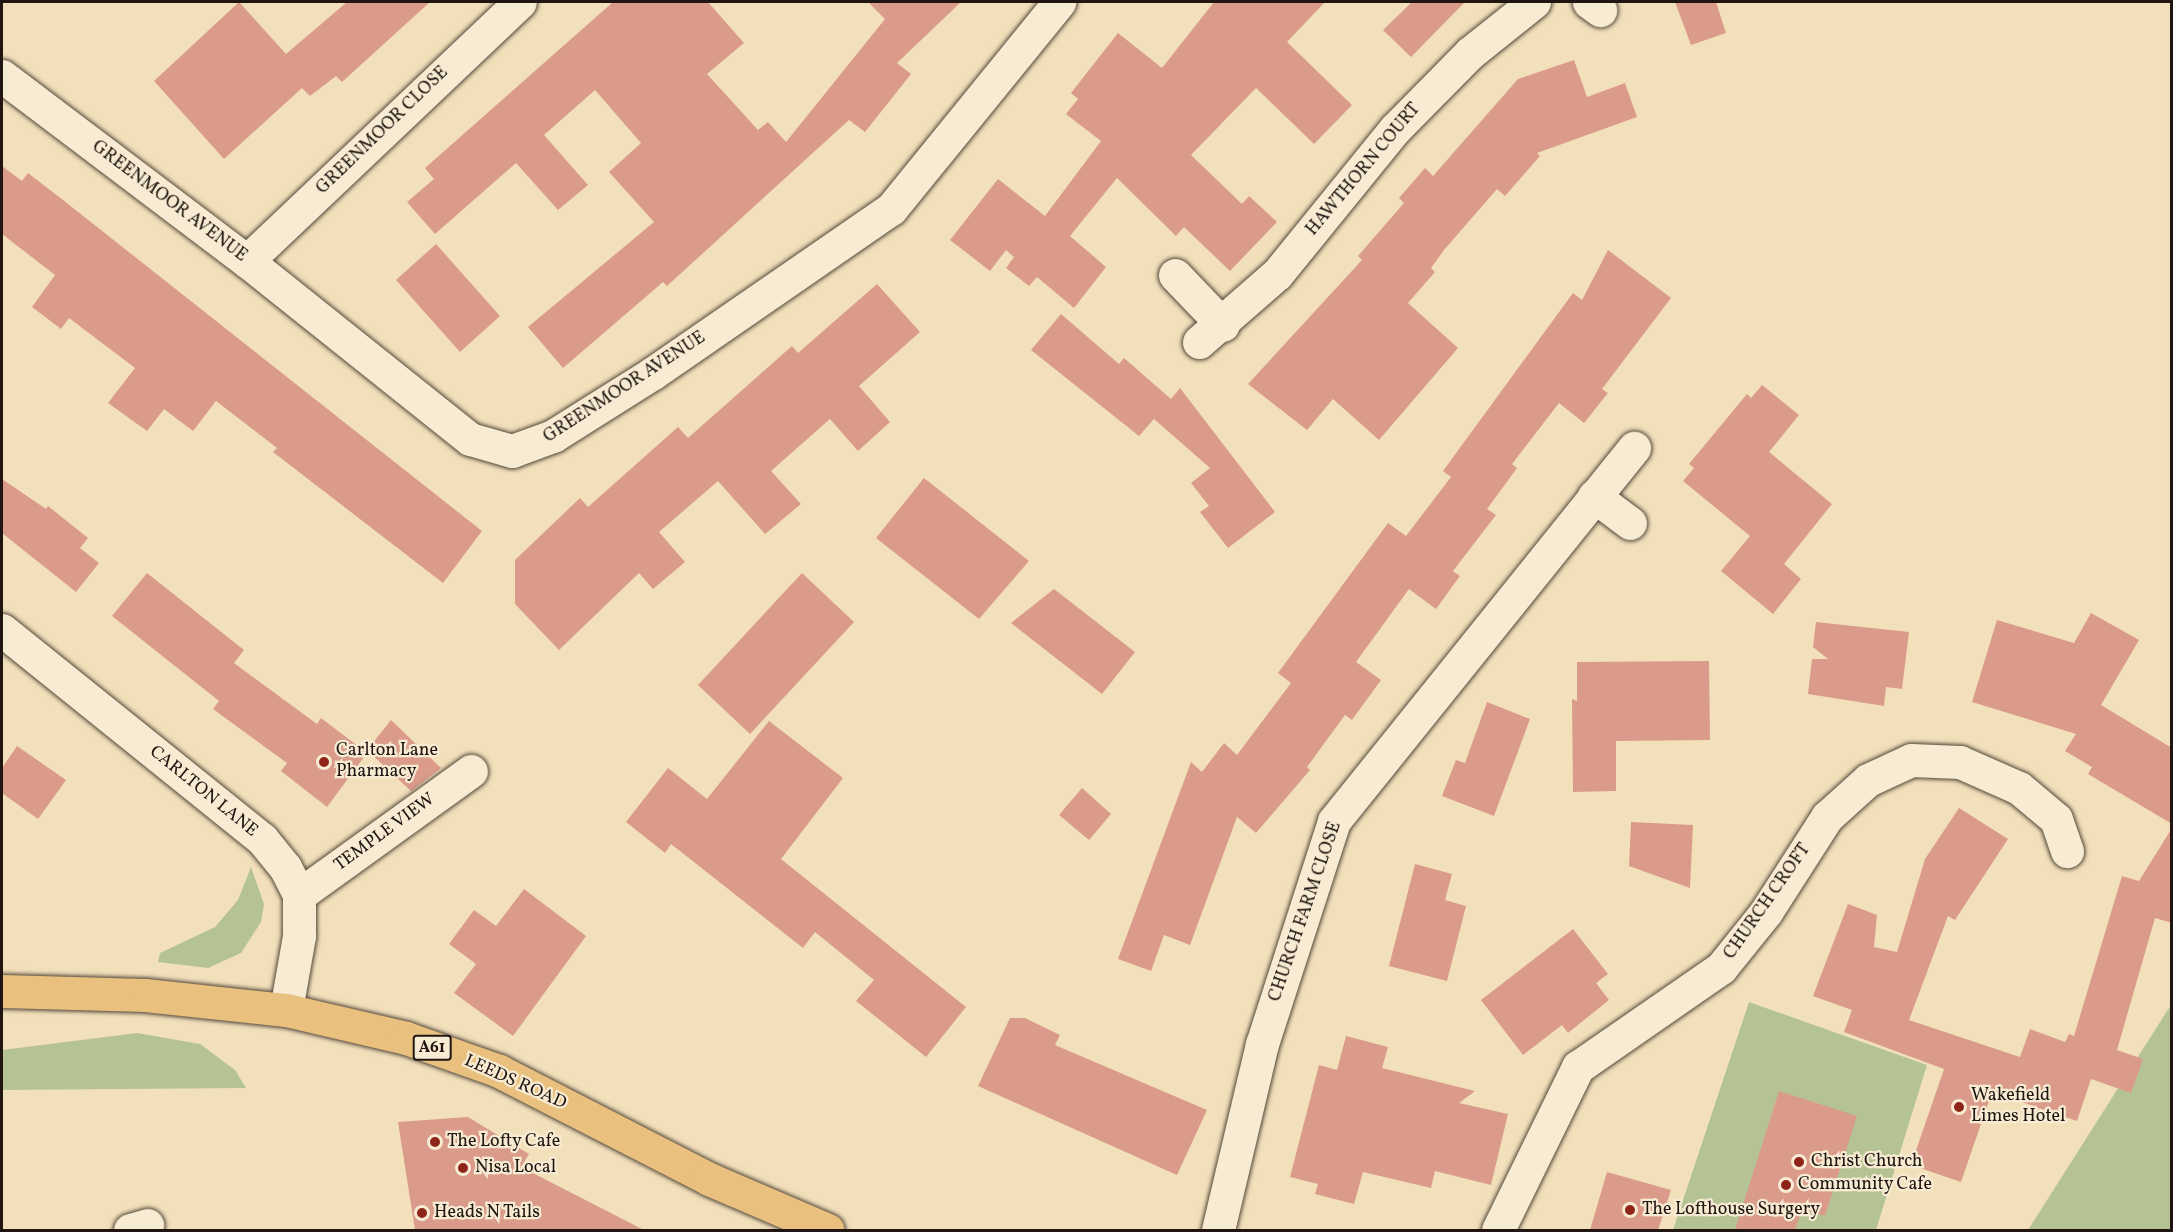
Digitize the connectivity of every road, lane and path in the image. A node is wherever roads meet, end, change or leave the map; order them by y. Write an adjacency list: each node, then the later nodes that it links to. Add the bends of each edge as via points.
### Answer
1 (520, 2): 5 (street, GREENMOOR CLOSE)
2 (1059, 2): 5 (street, GREENMOOR AVENUE, via 891,208 652,373 533,447 512,451 470,439)
3 (1534, 2): 6 (street, HAWTHORN COURT, via 1470,53 1395,129 1277,274 1211,334)
4 (2, 76): 5 (street, GREENMOOR AVENUE)
5 (247, 261)
6 (1175, 275)
7 (1634, 448): 8 (street, CHURCH FARM CLOSE)
8 (1594, 496): 9 (street); 17 (street, CHURCH FARM CLOSE, via 1334,821 1262,1044)
9 (1630, 523)
10 (2, 630): 13 (street, CARLTON LANE, via 262,839 285,867)
11 (471, 771): 13 (street, TEMPLE VIEW)
12 (2067, 851): 18 (street, CHURCH CROFT, via 2056,819 2019,788 1960,762 1911,760 1868,780 1827,817 1766,912 1721,968 1578,1067)
13 (299, 895): 15 (street, CARLTON LANE, via 298,936)
14 (2, 991): 15 (main road, LEEDS ROAD / A61, via 145,995)
15 (286, 1010): 16 (main road, LEEDS ROAD / A61, via 406,1038 499,1071 709,1179)
16 (828, 1230)
17 (1218, 1230)
18 (1498, 1230)

